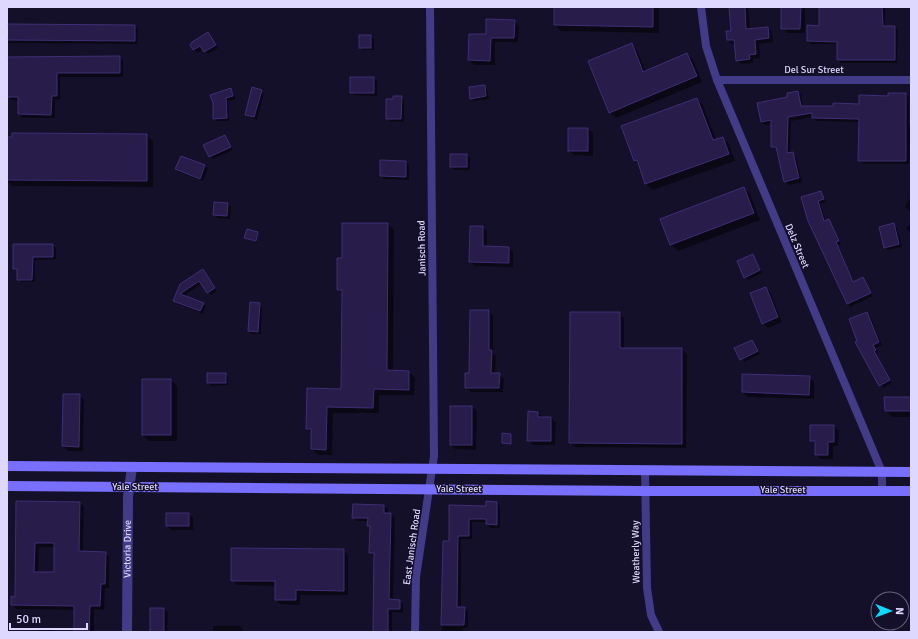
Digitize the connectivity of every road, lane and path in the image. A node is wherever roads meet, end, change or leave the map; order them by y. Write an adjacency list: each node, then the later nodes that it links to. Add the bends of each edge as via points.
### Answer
1 (430, 7): 8 (street, Janisch Road, via 434,456)
2 (702, 7): 3 (street, Delz Street, via 706,46)
3 (717, 80): 4 (street, Del Sur Street); 10 (street, Delz Street)
4 (911, 80)
5 (7, 466): 6 (main road, Yale Street)
6 (132, 467): 7 (main road, Yale Street); 13 (street, Victoria Drive)
7 (248, 468): 8 (main road, Yale Street); 14 (main road)
8 (432, 470): 9 (main road, Yale Street); 15 (street, Janisch Road)
9 (645, 470): 10 (main road, Yale Street); 17 (street, Weatherly Way)
10 (882, 472): 11 (main road, Yale Street); 16 (street, Delz Street)
11 (911, 472)
12 (7, 486): 13 (main road, Yale Street)
13 (130, 487): 14 (main road, Yale Street); 19 (street, Victoria Drive)
14 (248, 487): 15 (main road, Yale Street)
15 (430, 489): 17 (main road, Yale Street); 20 (street, East Janisch Road, via 416,577)
16 (882, 490): 17 (main road, Yale Street); 18 (main road, Yale Street)
17 (646, 491): 21 (street, Weatherly Way, via 647,588 651,615)
18 (911, 491)
19 (127, 632)
20 (415, 632)
21 (658, 632)

